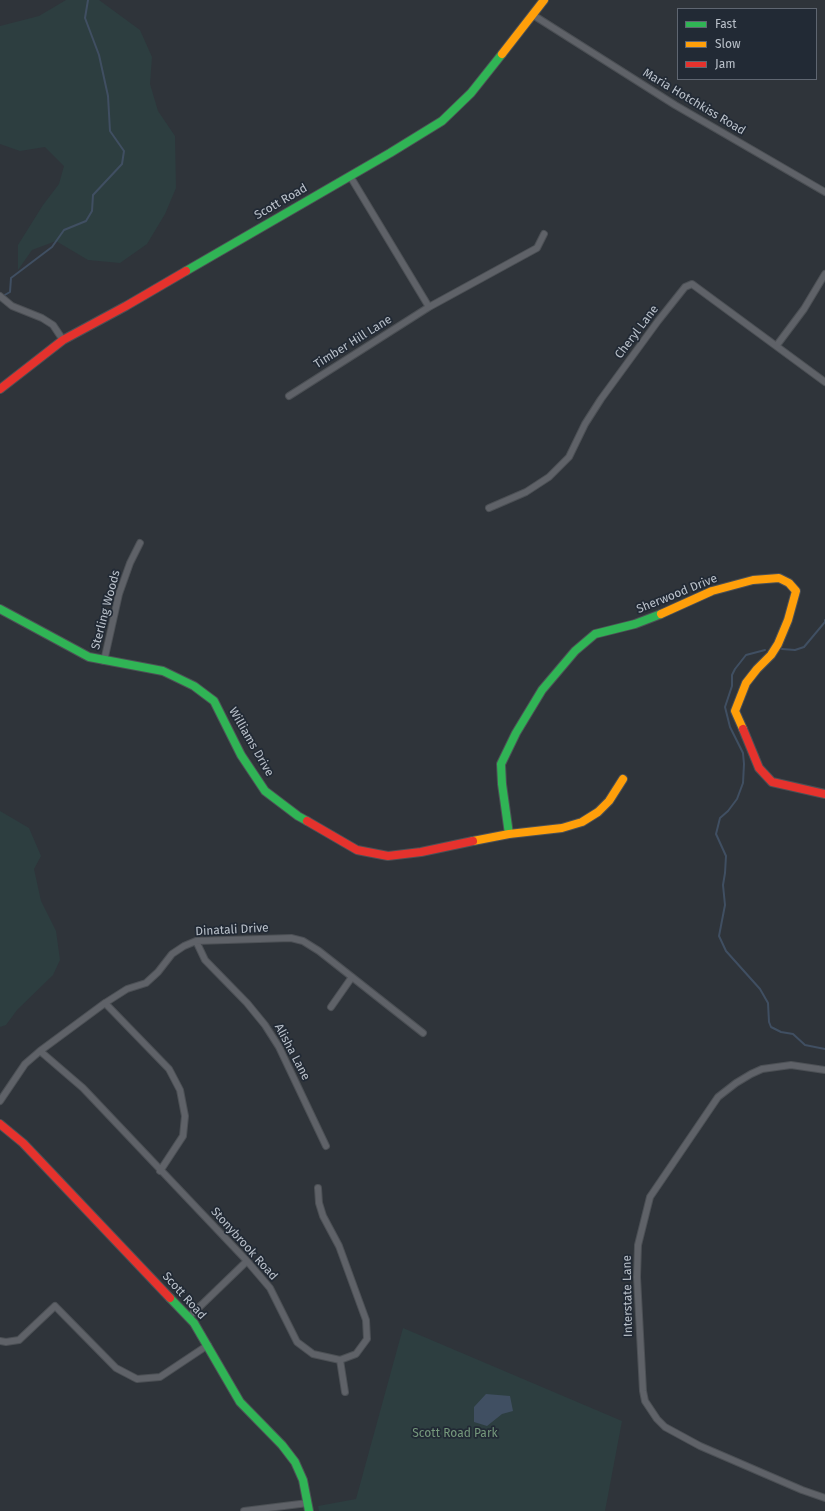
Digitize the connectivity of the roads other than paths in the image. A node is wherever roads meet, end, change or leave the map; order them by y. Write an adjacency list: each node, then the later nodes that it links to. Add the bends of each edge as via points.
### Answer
1 (544, 0): 2 (street, Scott Road)
2 (533, 15): 3 (street, Scott Road, via 471,93 442,121); 4 (street, Maria Hotchkiss Road, via 674,105)
3 (350, 176): 8 (street); 9 (street, Scott Road)
4 (825, 192)
5 (544, 234): 8 (street, Timber Hill Lane, via 536,248)
6 (825, 274): 10 (street, via 804,309)
7 (1, 297): 9 (street, via 12,306 53,325)
8 (430, 307): 13 (street, Timber Hill Lane)
9 (63, 340): 12 (street, Scott Road)
10 (777, 345): 11 (street, Cheryl Lane); 14 (street, Cheryl Lane, via 692,284 685,287 601,399 569,457 549,477 526,492)
11 (825, 382)
12 (0, 389)
13 (288, 396)
14 (489, 508)
15 (140, 543): 17 (street, Sterling Woods, via 119,594)
16 (0, 610): 17 (street, Williams Drive, via 73,650)
17 (104, 661): 20 (street, Williams Drive, via 163,671 194,686 214,702 242,755 265,790 298,816 357,850 388,856)
18 (623, 778): 20 (street, Williams Drive, via 609,801 582,822 562,828)
19 (825, 794): 20 (street, Sherwood Drive, via 772,782 760,768 735,711 746,683 778,644 796,591 789,583 779,578 753,580 712,591 635,624 595,634 575,651 542,690 501,764)
20 (509, 834)
21 (196, 941): 22 (street, Dinatali Drive, via 291,938 303,941 319,951); 23 (street, Dinatali Drive, via 172,954 146,983 127,989); 30 (street, Alisha Lane, via 205,960 247,1003 279,1047)
22 (352, 977): 24 (street); 25 (street, Dinatali Drive)
23 (105, 1003): 26 (street, Dinatali Drive); 31 (street, via 169,1069 180,1090 185,1116 183,1136)
24 (331, 1007)
25 (423, 1033)
26 (40, 1051): 28 (street, Dinatali Drive, via 25,1064); 31 (street, Stonybrook Road, via 83,1088)
27 (825, 1070): 39 (street, Interstate Lane, via 791,1065 762,1069 736,1083 718,1097 650,1197 638,1245 637,1277 643,1391 645,1401 656,1420 700,1446)
28 (0, 1101)
29 (0, 1124): 34 (street, Scott Road, via 24,1143)
30 (326, 1146)
31 (160, 1171): 33 (street, Stonybrook Road)
32 (318, 1188): 37 (street, via 323,1216 339,1246 366,1320 367,1339 356,1354)
33 (247, 1261): 34 (street); 37 (street, Stonybrook Road, via 270,1288 296,1342 313,1354)
34 (189, 1317): 36 (street, Scott Road)
35 (0, 1341): 36 (street, via 19,1340 55,1306 116,1368 137,1379 160,1377)
36 (208, 1345): 40 (street, Scott Road, via 240,1402 295,1462 303,1480)
37 (340, 1360): 38 (street)
38 (345, 1392)
39 (825, 1498)
40 (309, 1507): 41 (street)
41 (244, 1511)

